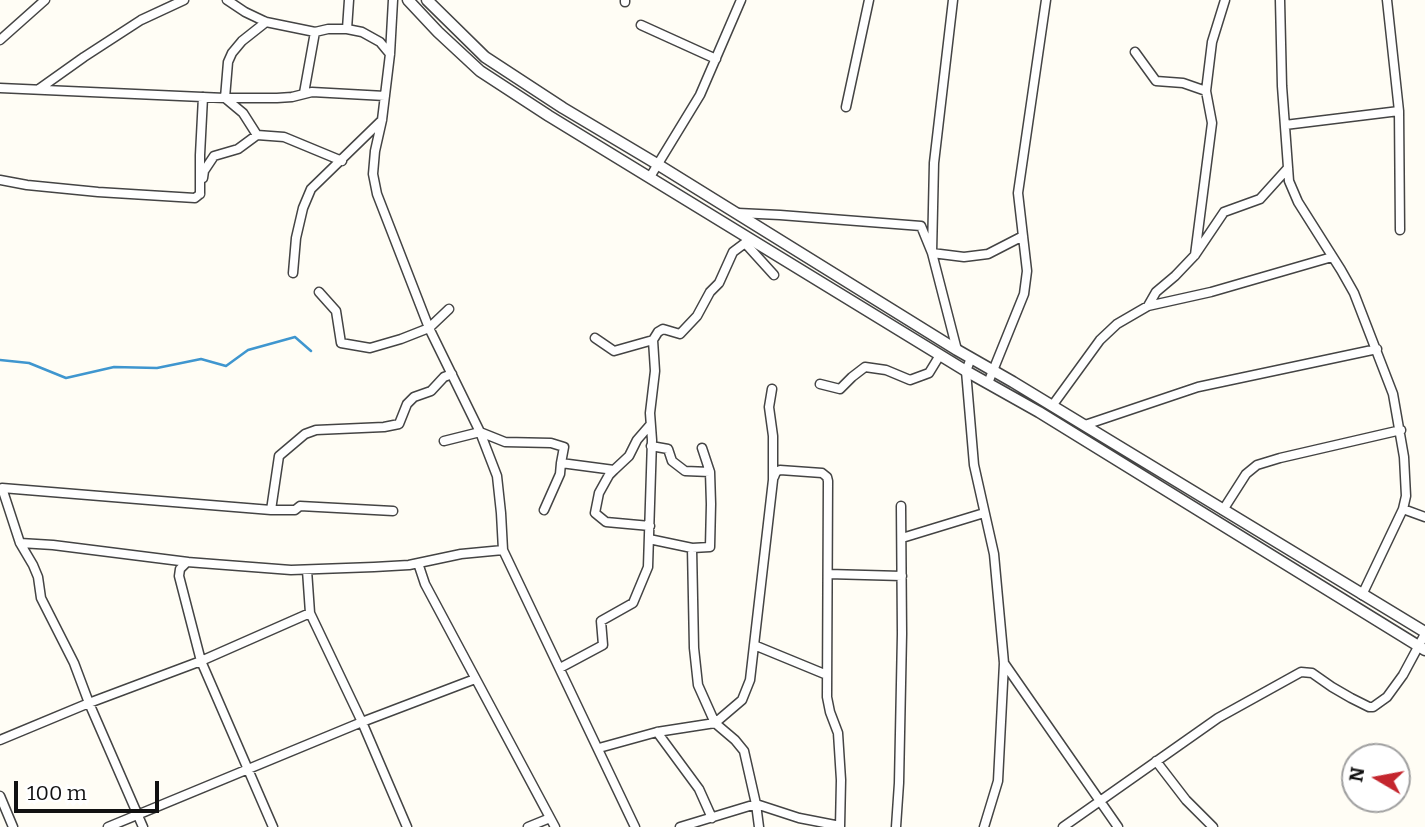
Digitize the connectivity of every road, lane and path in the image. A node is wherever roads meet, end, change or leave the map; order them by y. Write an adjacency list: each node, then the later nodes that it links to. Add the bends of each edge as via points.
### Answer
1 (45, 0): 19 (street)
2 (184, 0): 24 (street, via 141,20)
3 (227, 0): 15 (street)
4 (349, 0): 17 (street)
5 (393, 0): 21 (street)
6 (408, 0): 38 (street, via 480,71)
7 (427, 0): 36 (street, via 485,57)
8 (741, 0): 22 (street)
9 (869, 0): 30 (street)
10 (953, 0): 44 (street, via 933,163)
11 (1046, 0): 43 (street, via 1018,193)
12 (1225, 0): 25 (street, via 1212,42)
13 (1280, 0): 33 (street)
14 (1387, 0): 31 (street)
15 (266, 22): 18 (street); 29 (street, via 232,53)
16 (641, 25): 22 (street)
17 (347, 29): 18 (street); 21 (street, via 380,42)
18 (315, 32): 26 (street)
19 (0, 40)
20 (1135, 52): 25 (street, via 1156,81 1183,82)
21 (390, 54): 27 (street)
22 (716, 59): 36 (street, via 700,95)
23 (0, 88): 24 (street)
24 (38, 89): 28 (street)
25 (1206, 91): 45 (street, via 1212,123)
26 (304, 93): 27 (street); 29 (street)
27 (385, 96): 32 (street)
28 (203, 97): 29 (street); 40 (street)
29 (225, 98): 34 (street, via 243,113)
30 (846, 107)
31 (1399, 111): 33 (street); 42 (street)
32 (382, 120): 35 (street); 52 (street, via 373,174 377,194)
33 (1285, 125): 37 (street)
34 (257, 135): 35 (street, via 284,137); 40 (street, via 238,149 214,156 204,171)
35 (342, 161): 47 (street, via 306,198)
36 (657, 164): 38 (street); 41 (street)
37 (1288, 168): 45 (street, via 1260,199 1224,212); 46 (street, via 1298,202)
38 (650, 177): 57 (street)
39 (0, 180): 40 (street, via 98,192 195,198)
40 (200, 194)
41 (737, 213): 44 (street, via 921,226); 56 (street)
42 (1400, 230)
43 (1023, 236): 44 (street, via 988,254); 60 (street, via 1024,294)
44 (932, 253): 56 (street)
45 (1195, 255): 50 (street, via 1156,292)
46 (1332, 257): 50 (street); 55 (street, via 1354,293)
47 (293, 273)
48 (774, 275): 54 (street, via 745,243 733,252 719,283 680,334 663,328)
49 (319, 292): 52 (street, via 336,311 341,343 370,348)
50 (1148, 306): 65 (street, via 1100,340)
51 (449, 309): 52 (street)
52 (429, 328): 61 (street)
53 (595, 338): 54 (street, via 614,351)
54 (653, 340): 66 (street)
55 (1377, 349): 67 (street, via 1198,387); 68 (street)
56 (957, 350): 58 (street)
57 (940, 355): 59 (street); 63 (street, via 929,373 910,380 865,367 840,389)
58 (971, 358): 59 (street); 60 (street)
59 (967, 371): 62 (street); 84 (street, via 974,465)
60 (993, 371): 62 (street); 65 (street)
61 (452, 374): 69 (street); 80 (street, via 431,391 414,397 399,424 305,434 279,456)
62 (988, 383): 85 (street)
63 (820, 384)
64 (772, 388): 76 (street)
65 (1052, 406): 67 (street)
66 (650, 425): 71 (street); 74 (street)
67 (1085, 425): 77 (street)
68 (1401, 430): 79 (street); 82 (street, via 1257,466 1246,474)
69 (480, 432): 70 (street); 73 (street, via 505,442 564,447); 92 (street, via 497,476)
70 (444, 441)
71 (652, 446): 75 (street, via 668,449 672,461 684,471); 87 (street)
72 (702, 448): 75 (street)
73 (561, 463): 74 (street); 81 (street)
74 (614, 470): 87 (street, via 599,493 595,513 606,522)
75 (710, 472): 91 (street, via 710,547)
76 (772, 480): 96 (street, via 780,470 827,477); 101 (street)
77 (1211, 502): 82 (street); 85 (street)
78 (901, 506): 88 (street)
79 (1403, 509): 86 (street); 98 (street)
80 (271, 510): 83 (street, via 300,506); 90 (street, via 2,488)
81 (544, 510)
82 (1223, 510): 98 (street)
83 (393, 511)
84 (984, 513): 88 (street); 104 (street, via 994,554)
85 (1203, 513): 102 (street)
86 (1425, 517)
87 (649, 526): 89 (street)
88 (902, 538): 97 (street)
89 (649, 539): 91 (street); 105 (street, via 648,567 633,603 601,621 603,645)
90 (20, 543): 93 (street); 108 (street)
91 (692, 548): 110 (street, via 698,685)
92 (503, 550): 94 (street); 105 (street)
93 (189, 562): 95 (street); 103 (street, via 179,576)
94 (418, 563): 95 (street); 107 (street)
95 (307, 570): 99 (street)
96 (828, 574): 97 (street); 106 (street)
97 (902, 576): 133 (street)
98 (1362, 595): 100 (street)
99 (310, 613): 103 (street); 109 (street)
100 (1425, 633): 102 (street)
101 (754, 645): 106 (street); 110 (street, via 750,680 742,700)
102 (1422, 649): 114 (street, via 1387,697 1373,707 1312,673 1301,672 1218,718)
103 (201, 661): 108 (street); 115 (street)
104 (1004, 663): 117 (street); 134 (street, via 998,781)
105 (561, 668): 113 (street)
106 (827, 675): 132 (street, via 830,712 838,733)
107 (475, 679): 109 (street); 121 (street)
108 (89, 704): 112 (street); 119 (street)
109 (362, 722): 115 (street); 126 (street)
110 (715, 723): 111 (street); 118 (street, via 744,751)
111 (657, 732): 113 (street); 120 (street, via 699,789)
112 (0, 740)
113 (599, 748): 129 (street)
114 (1156, 761): 117 (street); 137 (street)
115 (248, 770): 119 (street); 125 (street)
116 (0, 796): 122 (street)
117 (1100, 800): 135 (street); 136 (street)
118 (756, 804): 120 (street); 131 (street); 132 (street)
119 (138, 814): 123 (street); 124 (street)
120 (712, 817): 130 (street)
121 (550, 818): 127 (street); 128 (street)
122 (13, 827)
123 (108, 827)
124 (143, 827)
125 (273, 827)
126 (407, 827)
127 (528, 827)
128 (555, 827)
129 (635, 827)
130 (680, 827)
131 (759, 827)
132 (840, 827)
133 (896, 827)
134 (984, 827)
135 (1063, 827)
136 (1118, 827)
137 (1213, 827)

